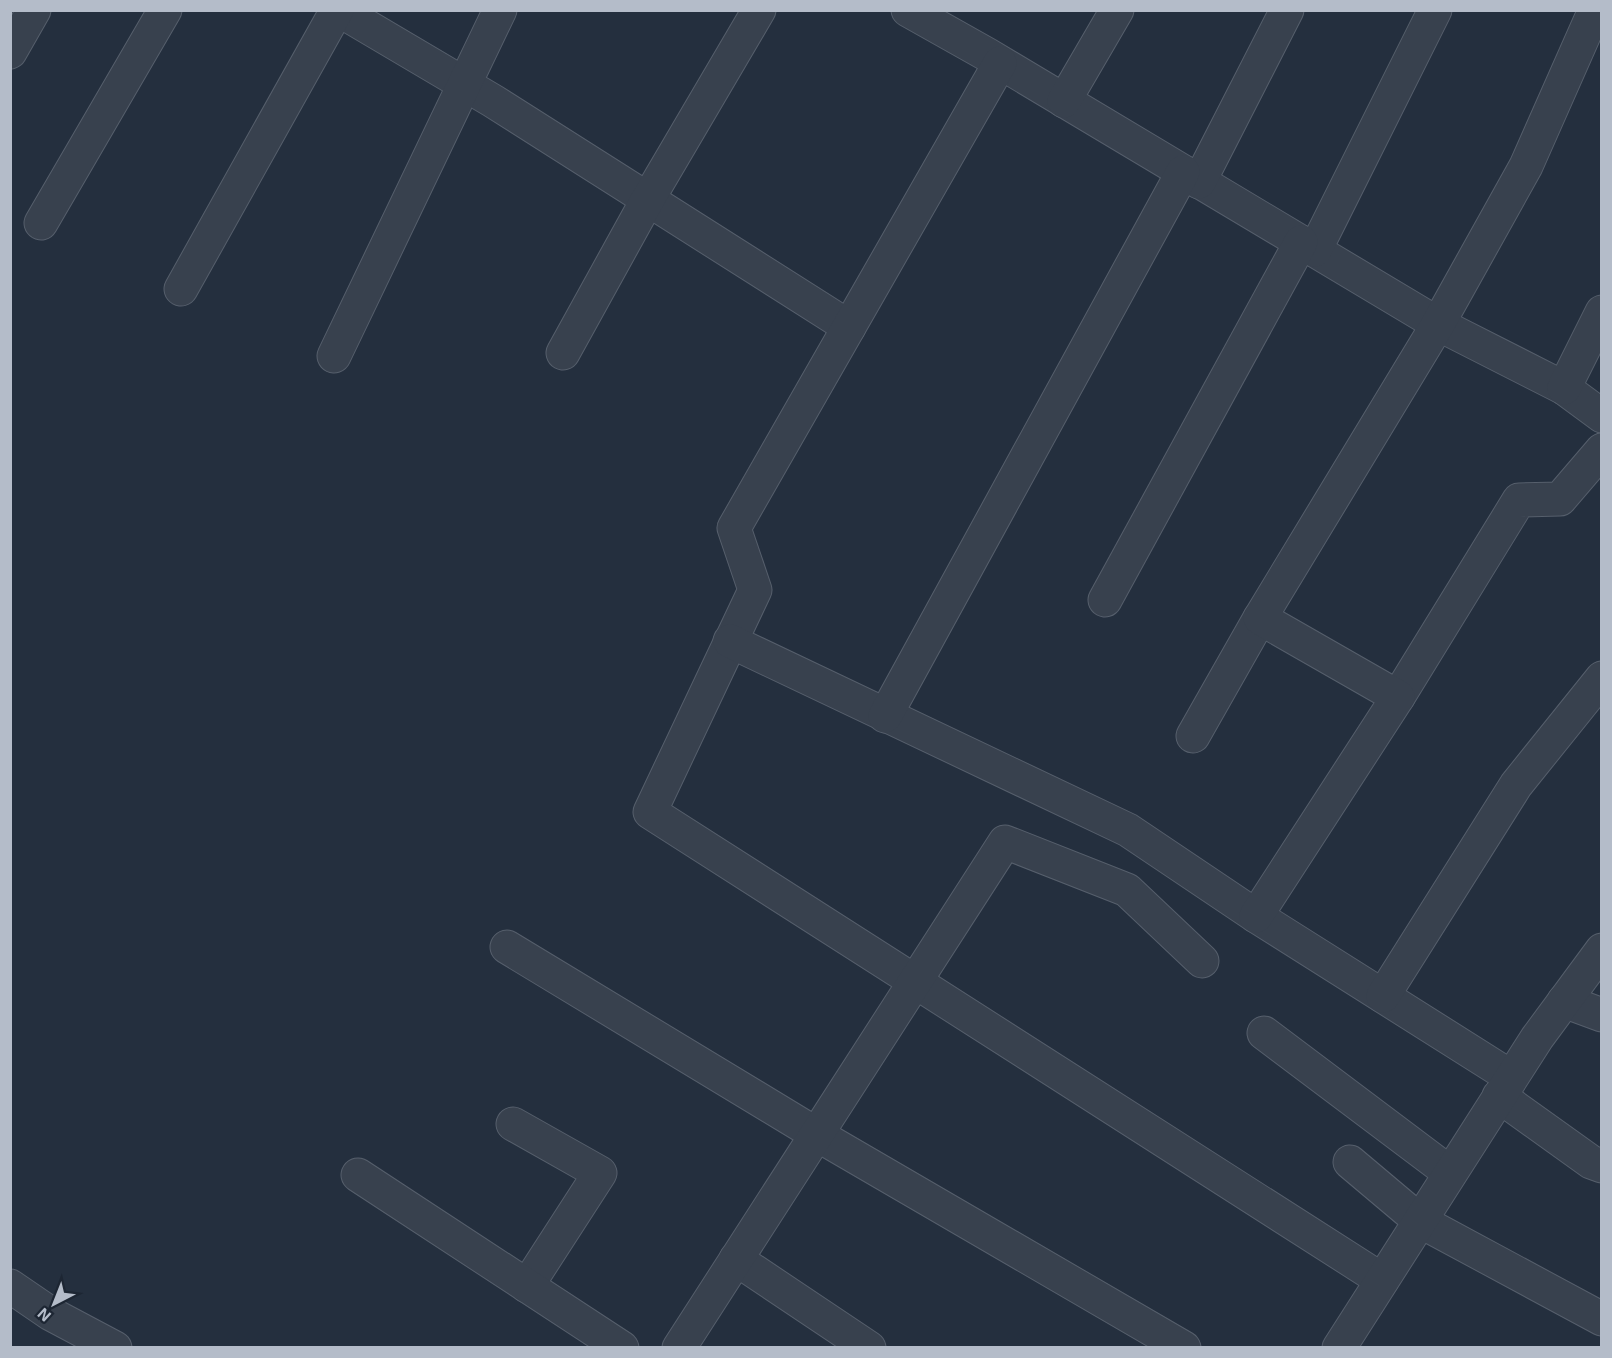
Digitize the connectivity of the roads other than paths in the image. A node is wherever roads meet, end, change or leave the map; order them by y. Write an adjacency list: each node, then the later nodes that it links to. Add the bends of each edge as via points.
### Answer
1 (34, 10): 12 (street)
2 (165, 10): 18 (street)
3 (338, 10): 14 (street); 20 (street)
4 (500, 10): 14 (street)
5 (759, 10): 17 (street)
6 (908, 10): 11 (street)
7 (1117, 10): 15 (street)
8 (1287, 10): 16 (street)
9 (1435, 10): 19 (street)
10 (1595, 10): 22 (street, via 1526,166)
11 (942, 19): 13 (street)
12 (10, 52)
13 (1000, 63): 15 (street); 23 (street)
14 (465, 84): 17 (street); 25 (street)
15 (1064, 101): 16 (street)
16 (1191, 177): 19 (street); 34 (street)
17 (648, 199): 23 (street); 24 (street)
18 (41, 223)
19 (1308, 246): 22 (street); 29 (street)
20 (181, 289)
21 (1602, 312): 26 (street)
22 (1438, 324): 26 (street); 30 (street)
23 (849, 327): 31 (street, via 734,528 755,590)
24 (563, 353)
25 (334, 356)
26 (1564, 388): 27 (street)
27 (1602, 416)
28 (1602, 450): 33 (street, via 1560,499 1519,500)
29 (1105, 600)
30 (1260, 618): 33 (street); 35 (street)
31 (730, 641): 34 (street); 40 (street, via 650,812)
32 (1602, 678): 41 (street, via 1516,785)
33 (1398, 698): 36 (street)
34 (885, 716): 36 (street, via 1128,831)
35 (1193, 736)
36 (1256, 916): 41 (street)
37 (507, 948): 47 (street)
38 (1602, 950): 42 (street)
39 (1202, 960): 40 (street, via 1127,890 1005,842)
40 (914, 981): 47 (street); 54 (street)
41 (1383, 996): 45 (street)
42 (1564, 1001): 43 (street); 45 (street)
43 (1602, 1015)
44 (1264, 1033): 50 (street)
45 (1505, 1087): 49 (street, via 1591,1162); 50 (street)
46 (513, 1124): 55 (street, via 600,1173)
47 (816, 1134): 53 (street); 62 (street)
48 (1350, 1162): 52 (street)
49 (1602, 1166)
50 (1450, 1173): 52 (street)
51 (358, 1175): 55 (street)
52 (1420, 1221): 54 (street); 57 (street)
53 (736, 1259): 60 (street); 61 (street)
54 (1382, 1280): 63 (street)
55 (527, 1286): 59 (street)
56 (10, 1287): 58 (street, via 51,1314)
57 (1602, 1319)
58 (115, 1347)
59 (622, 1347)
60 (679, 1347)
61 (868, 1347)
62 (1184, 1347)
63 (1339, 1347)

